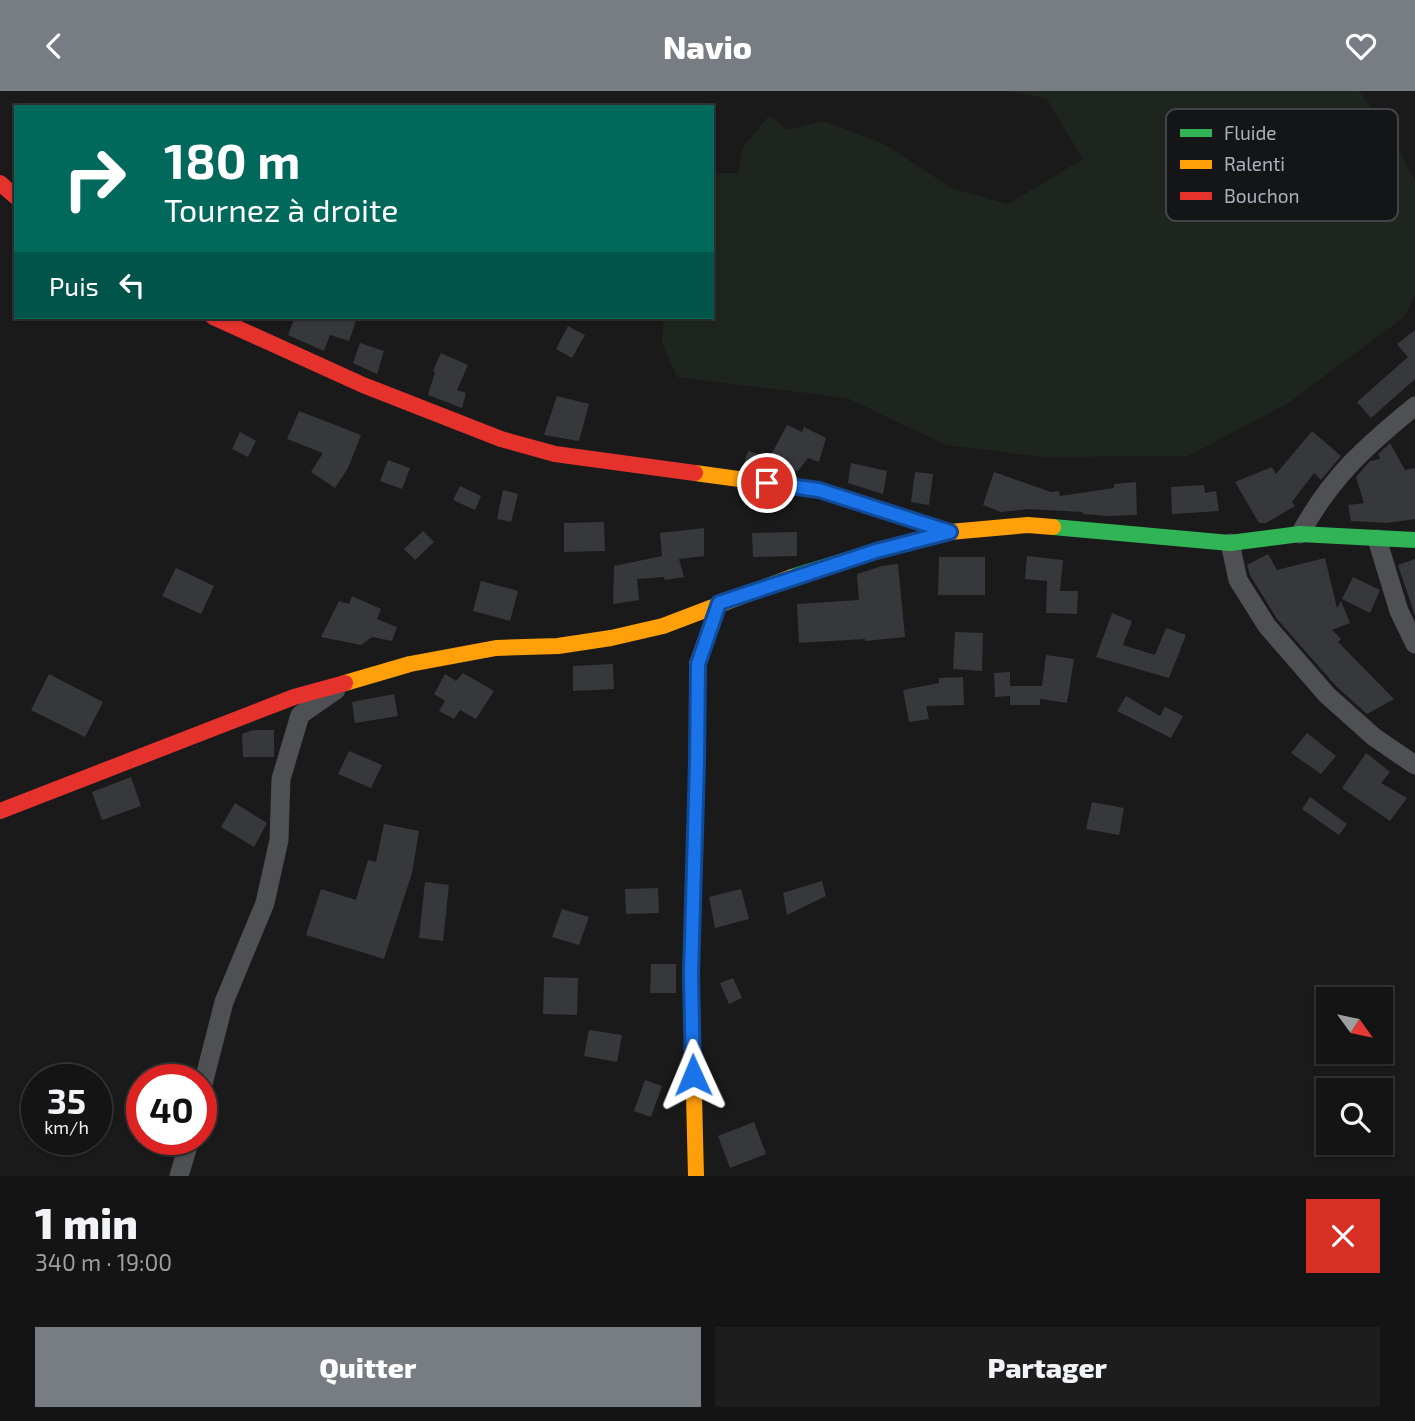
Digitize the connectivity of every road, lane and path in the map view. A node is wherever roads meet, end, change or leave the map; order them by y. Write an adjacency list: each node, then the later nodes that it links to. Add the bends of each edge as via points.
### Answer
1 (0, 183): 2 (street)
2 (14, 195)
3 (217, 319): 5 (street, via 315,366 521,447 819,490)
4 (1415, 406): 6 (street, via 1343,470)
5 (950, 532): 9 (street, via 1028,525); 10 (street, via 876,551)
6 (1300, 534): 7 (street); 9 (street)
7 (1377, 539): 8 (street); 11 (street)
8 (1415, 540)
9 (1230, 543): 13 (street, via 1238,580 1267,626 1327,695 1374,737)
10 (719, 603): 12 (street, via 663,626 611,638 496,648); 18 (street, via 698,664 691,974)
11 (1415, 644)
12 (349, 681): 14 (street, via 294,697); 15 (street, via 300,715 281,779 279,839 265,903 224,1002)
13 (1415, 765)
14 (0, 811)
15 (208, 1064)
16 (185, 1155): 17 (street)
17 (179, 1176)
18 (696, 1176)

